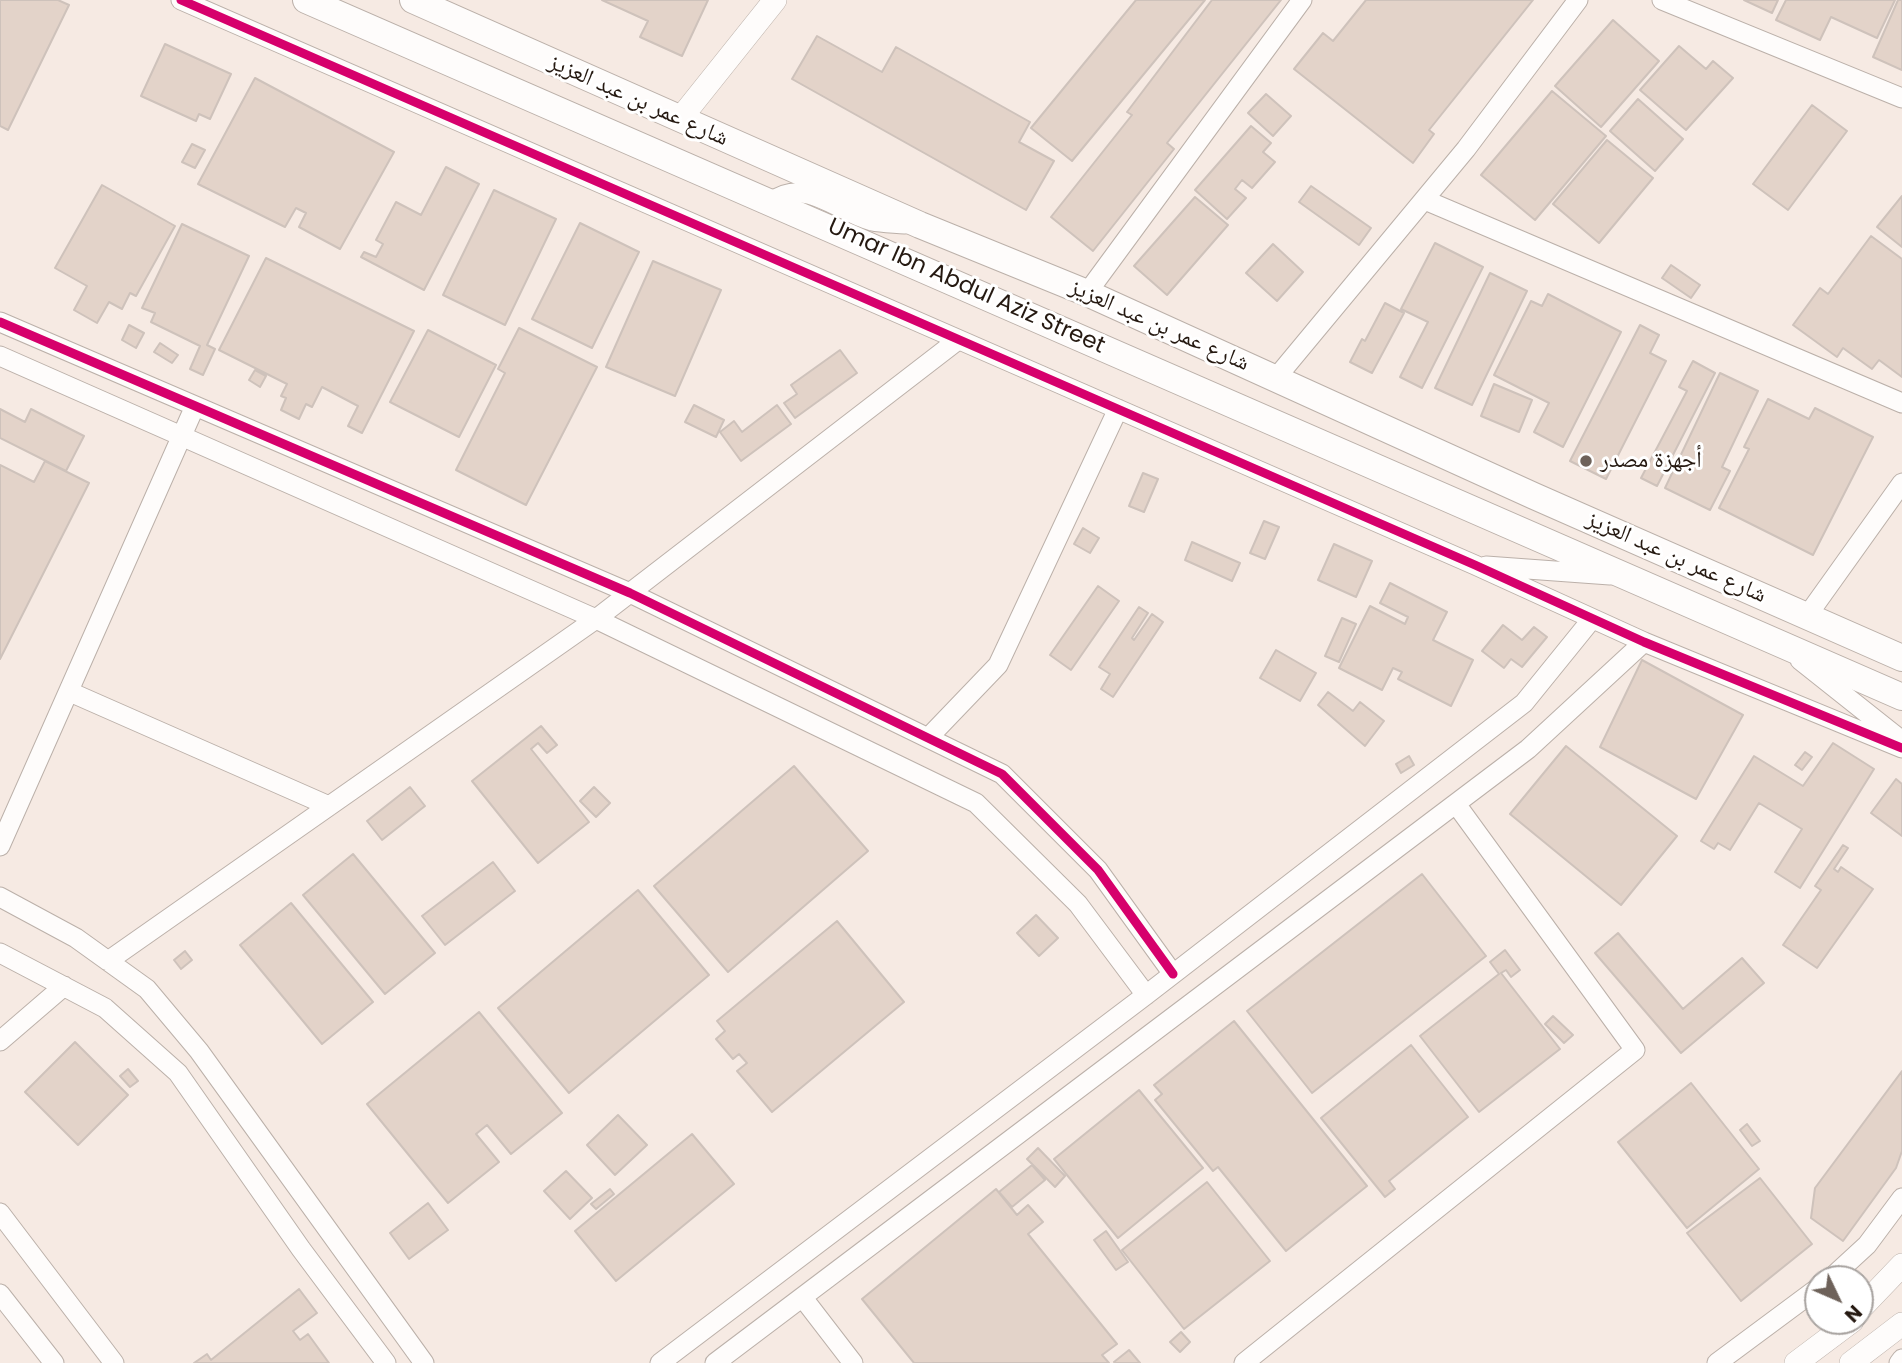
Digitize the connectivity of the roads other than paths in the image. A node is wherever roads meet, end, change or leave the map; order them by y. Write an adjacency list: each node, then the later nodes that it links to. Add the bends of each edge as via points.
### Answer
1 (181, 0): 15 (street)
2 (306, 0): 11 (main road, Umar Ibn Abdul Aziz Street)
3 (413, 0): 9 (main road, شارع عمر بن عبد العزيز)
4 (775, 0): 9 (street)
5 (1302, 0): 13 (street)
6 (1578, 0): 10 (street)
7 (1662, 0): 8 (street)
8 (1902, 98)
9 (680, 120): 12 (main road, شارع عمر بن عبد العزيز)
10 (1425, 200): 17 (street); 18 (street)
11 (771, 202): 12 (street, via 783,193 809,193 871,220); 24 (main road, Umar Ibn Abdul Aziz Street)
12 (920, 225): 13 (main road, شارع عمر بن عبد العزيز)
13 (1087, 293): 17 (main road, شارع عمر بن عبد العزيز)
14 (0, 322): 19 (street)
15 (958, 340): 20 (street); 25 (street)
16 (0, 355): 21 (street)
17 (1276, 378): 27 (main road, شارع عمر بن عبد العزيز)
18 (1902, 403)
19 (195, 406): 21 (street); 25 (street)
20 (1118, 409): 23 (street); 35 (street, via 998,665)
21 (180, 435): 28 (street); 33 (street)
22 (1902, 483): 27 (street)
23 (1475, 565): 24 (street); 29 (street)
24 (1625, 576): 26 (main road, شارع عمر بن عبد العزيز)
25 (630, 593): 28 (street); 35 (street)
26 (1673, 597): 27 (main road, via 1724,606 1788,631 1800,626); 31 (main road, شارع عمر بن عبد العزيز)
27 (1807, 616): 32 (main road, شارع عمر بن عبد العزيز)
28 (596, 619): 39 (street); 46 (street, via 976,803 1078,904)
29 (1592, 619): 30 (street); 44 (street, via 1524,703)
30 (1644, 642): 37 (street); 38 (street, via 1528,749)
31 (1781, 644): 34 (main road, شارع عمر بن عبد العزيز); 36 (street)
32 (1902, 658)
33 (70, 692): 39 (street); 40 (street)
34 (1902, 696)
35 (928, 738): 44 (street, via 1002,774 1098,870)
36 (1902, 741)
37 (1902, 748)
38 (1456, 804): 55 (street); 68 (street, via 1635,1050)
39 (329, 806): 43 (street)
40 (0, 846)
41 (0, 897): 43 (street)
42 (0, 953): 45 (street)
43 (108, 961): 64 (street, via 146,989 199,1051)
44 (1173, 974): 46 (street)
45 (64, 986): 47 (street); 63 (street, via 105,1008 178,1073)
46 (1146, 995): 65 (street)
47 (0, 1041)
48 (1902, 1198): 50 (street, via 1867,1245)
49 (0, 1213): 62 (street)
50 (1845, 1265)
51 (1902, 1265): 54 (street)
52 (1902, 1283): 57 (street)
53 (0, 1294): 61 (street)
54 (1874, 1296)
55 (803, 1298): 66 (street); 67 (street)
56 (1804, 1298): 69 (street)
57 (1874, 1304)
58 (1902, 1324): 71 (street)
59 (1832, 1335): 70 (street)
60 (1902, 1359): 72 (street)
61 (54, 1363)
62 (114, 1363)
63 (386, 1363)
64 (424, 1363)
65 (660, 1363)
66 (715, 1363)
67 (853, 1363)
68 (1244, 1363)
69 (1717, 1363)
70 (1796, 1363)
71 (1851, 1363)
72 (1899, 1363)

